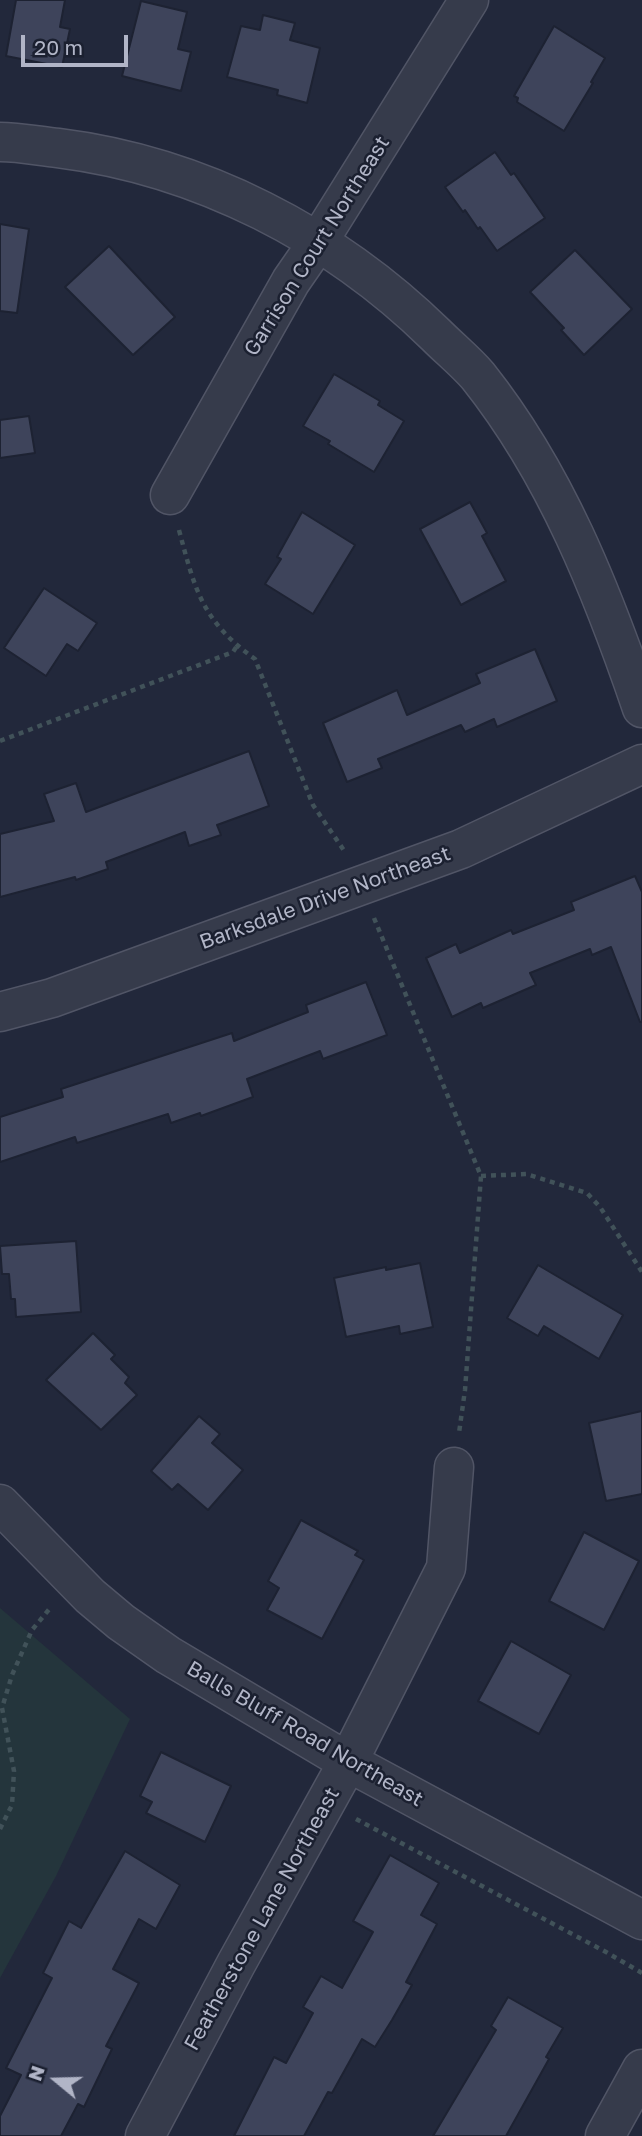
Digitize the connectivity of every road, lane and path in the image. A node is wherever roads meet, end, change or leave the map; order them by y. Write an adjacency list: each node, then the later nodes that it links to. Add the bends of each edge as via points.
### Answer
1 (469, 0): 3 (street, Garrison Court Northeast)
2 (0, 142): 3 (street, via 88,152 168,171 266,212)
3 (318, 242): 4 (street, Garrison Court Northeast, via 291,281); 6 (street, via 416,316 477,375 522,439 578,542 614,625)
4 (170, 495): 5 (path, via 193,582 210,617)
5 (237, 646): 7 (path, via 233,652); 9 (path, via 256,659 313,805 343,849)
6 (642, 708)
7 (0, 741)
8 (642, 764): 9 (street, Barksdale Drive Northeast, via 461,849)
9 (359, 885): 10 (street, Barksdale Drive Northeast, via 52,998); 11 (path)
10 (0, 1012)
11 (481, 1176): 12 (path, via 526,1174 587,1193); 13 (path, via 465,1390)
12 (642, 1272)
13 (454, 1466): 17 (street, Featherstone Lane Northeast, via 446,1568)
14 (0, 1504): 15 (street, Balls Bluff Road Northeast)
15 (73, 1579): 16 (path, via 33,1630); 17 (street, Balls Bluff Road Northeast, via 168,1656)
16 (1, 1708): 19 (path, via 14,1771 12,1805)
17 (348, 1762): 18 (street, Featherstone Lane Northeast); 20 (street, Balls Bluff Road Northeast)
18 (326, 1803): 21 (path); 23 (street, Featherstone Lane Northeast)
19 (0, 1829)
20 (642, 1920)
21 (642, 1973)
22 (642, 2069): 24 (street)
23 (145, 2136)
24 (605, 2136)

